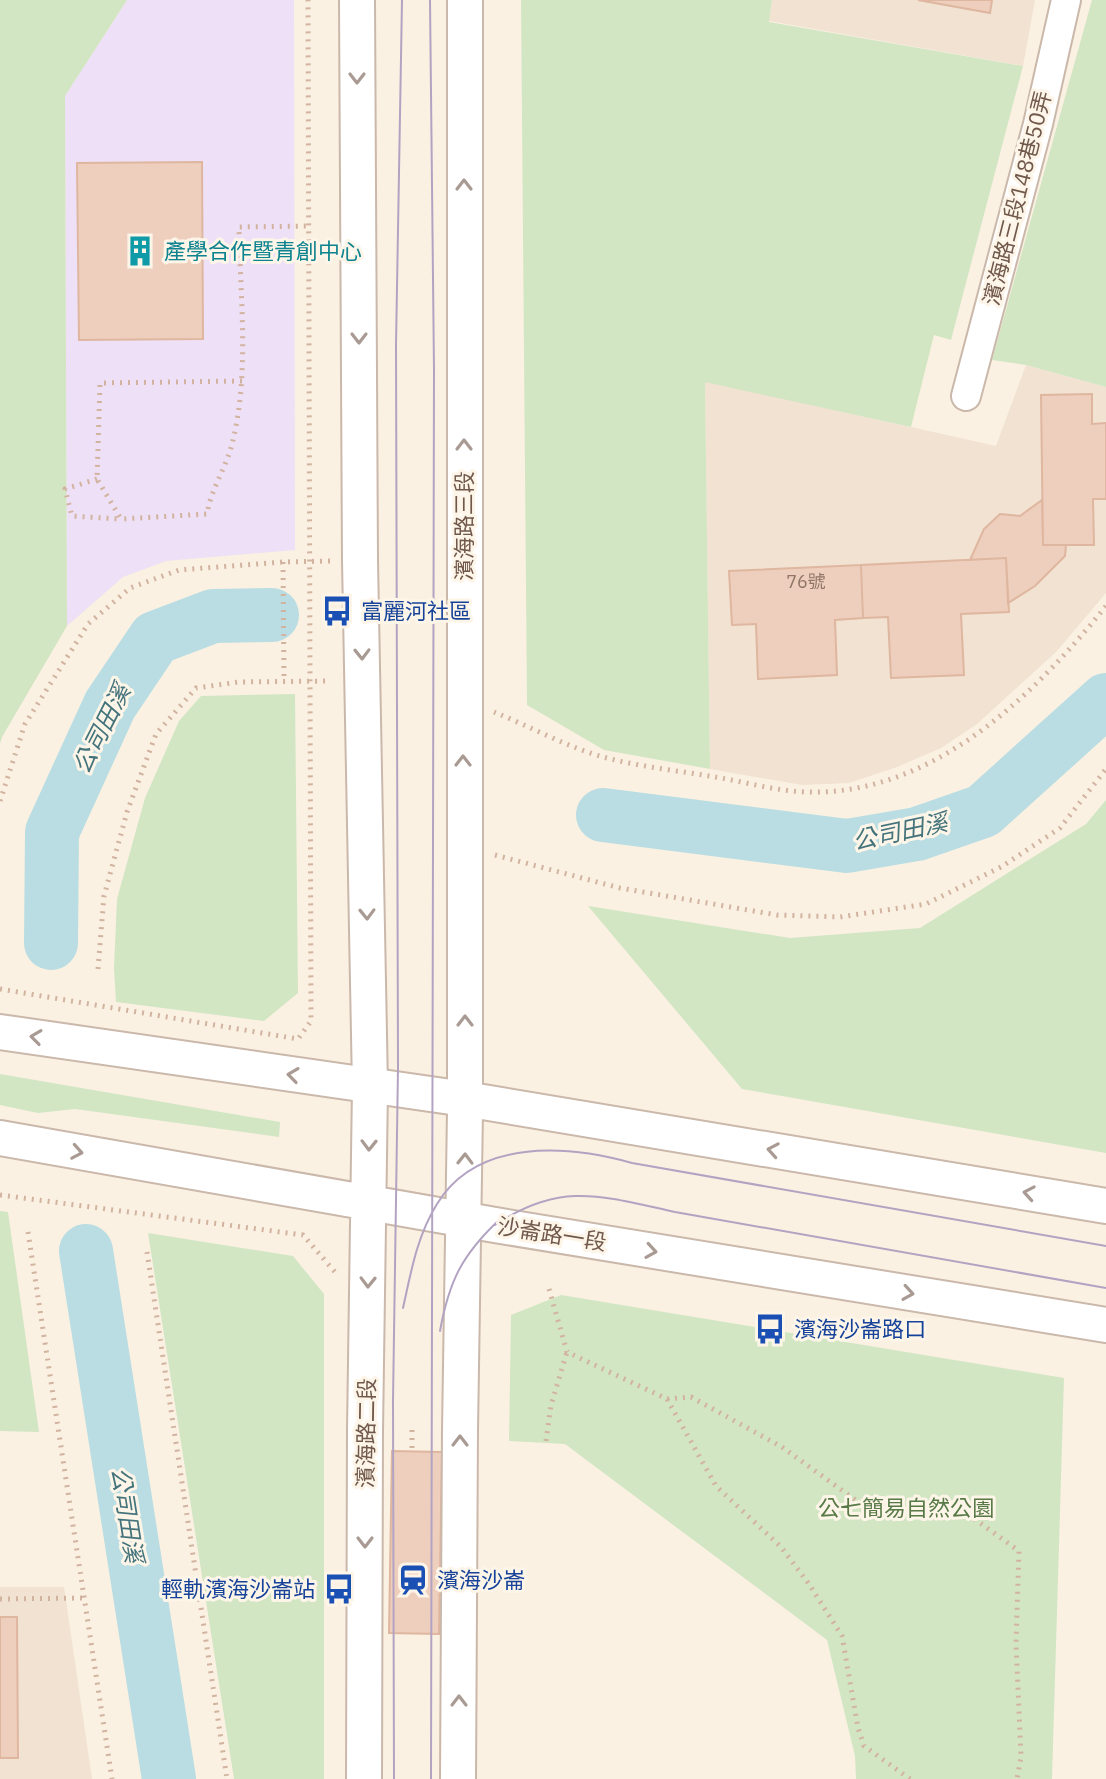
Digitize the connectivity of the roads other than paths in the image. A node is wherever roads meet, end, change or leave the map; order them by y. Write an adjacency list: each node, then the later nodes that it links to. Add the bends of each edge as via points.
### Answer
1 (357, 0): 6 (street, one-way to 6)
2 (465, 0): 7 (street, 濱海路三段, one-way to 2)
3 (1066, 0): 4 (street, 濱海路三段148巷50弄)
4 (966, 396)
5 (0, 1032): 6 (street, one-way to 5)
6 (370, 1087): 7 (street); 9 (street, 濱海路二段, one-way to 9)
7 (465, 1099): 10 (street, one-way to 7); 11 (street, 濱海路三段, one-way to 7)
8 (0, 1138): 9 (street, 沙崙路一段, one-way to 9)
9 (369, 1204): 11 (street, 沙崙路一段); 13 (street, 濱海路二段, one-way to 13)
10 (1106, 1206)
11 (464, 1218): 12 (street, 沙崙路一段, one-way to 12); 14 (street, one-way to 11)
12 (1106, 1325)
13 (364, 1779)
14 (458, 1779)

